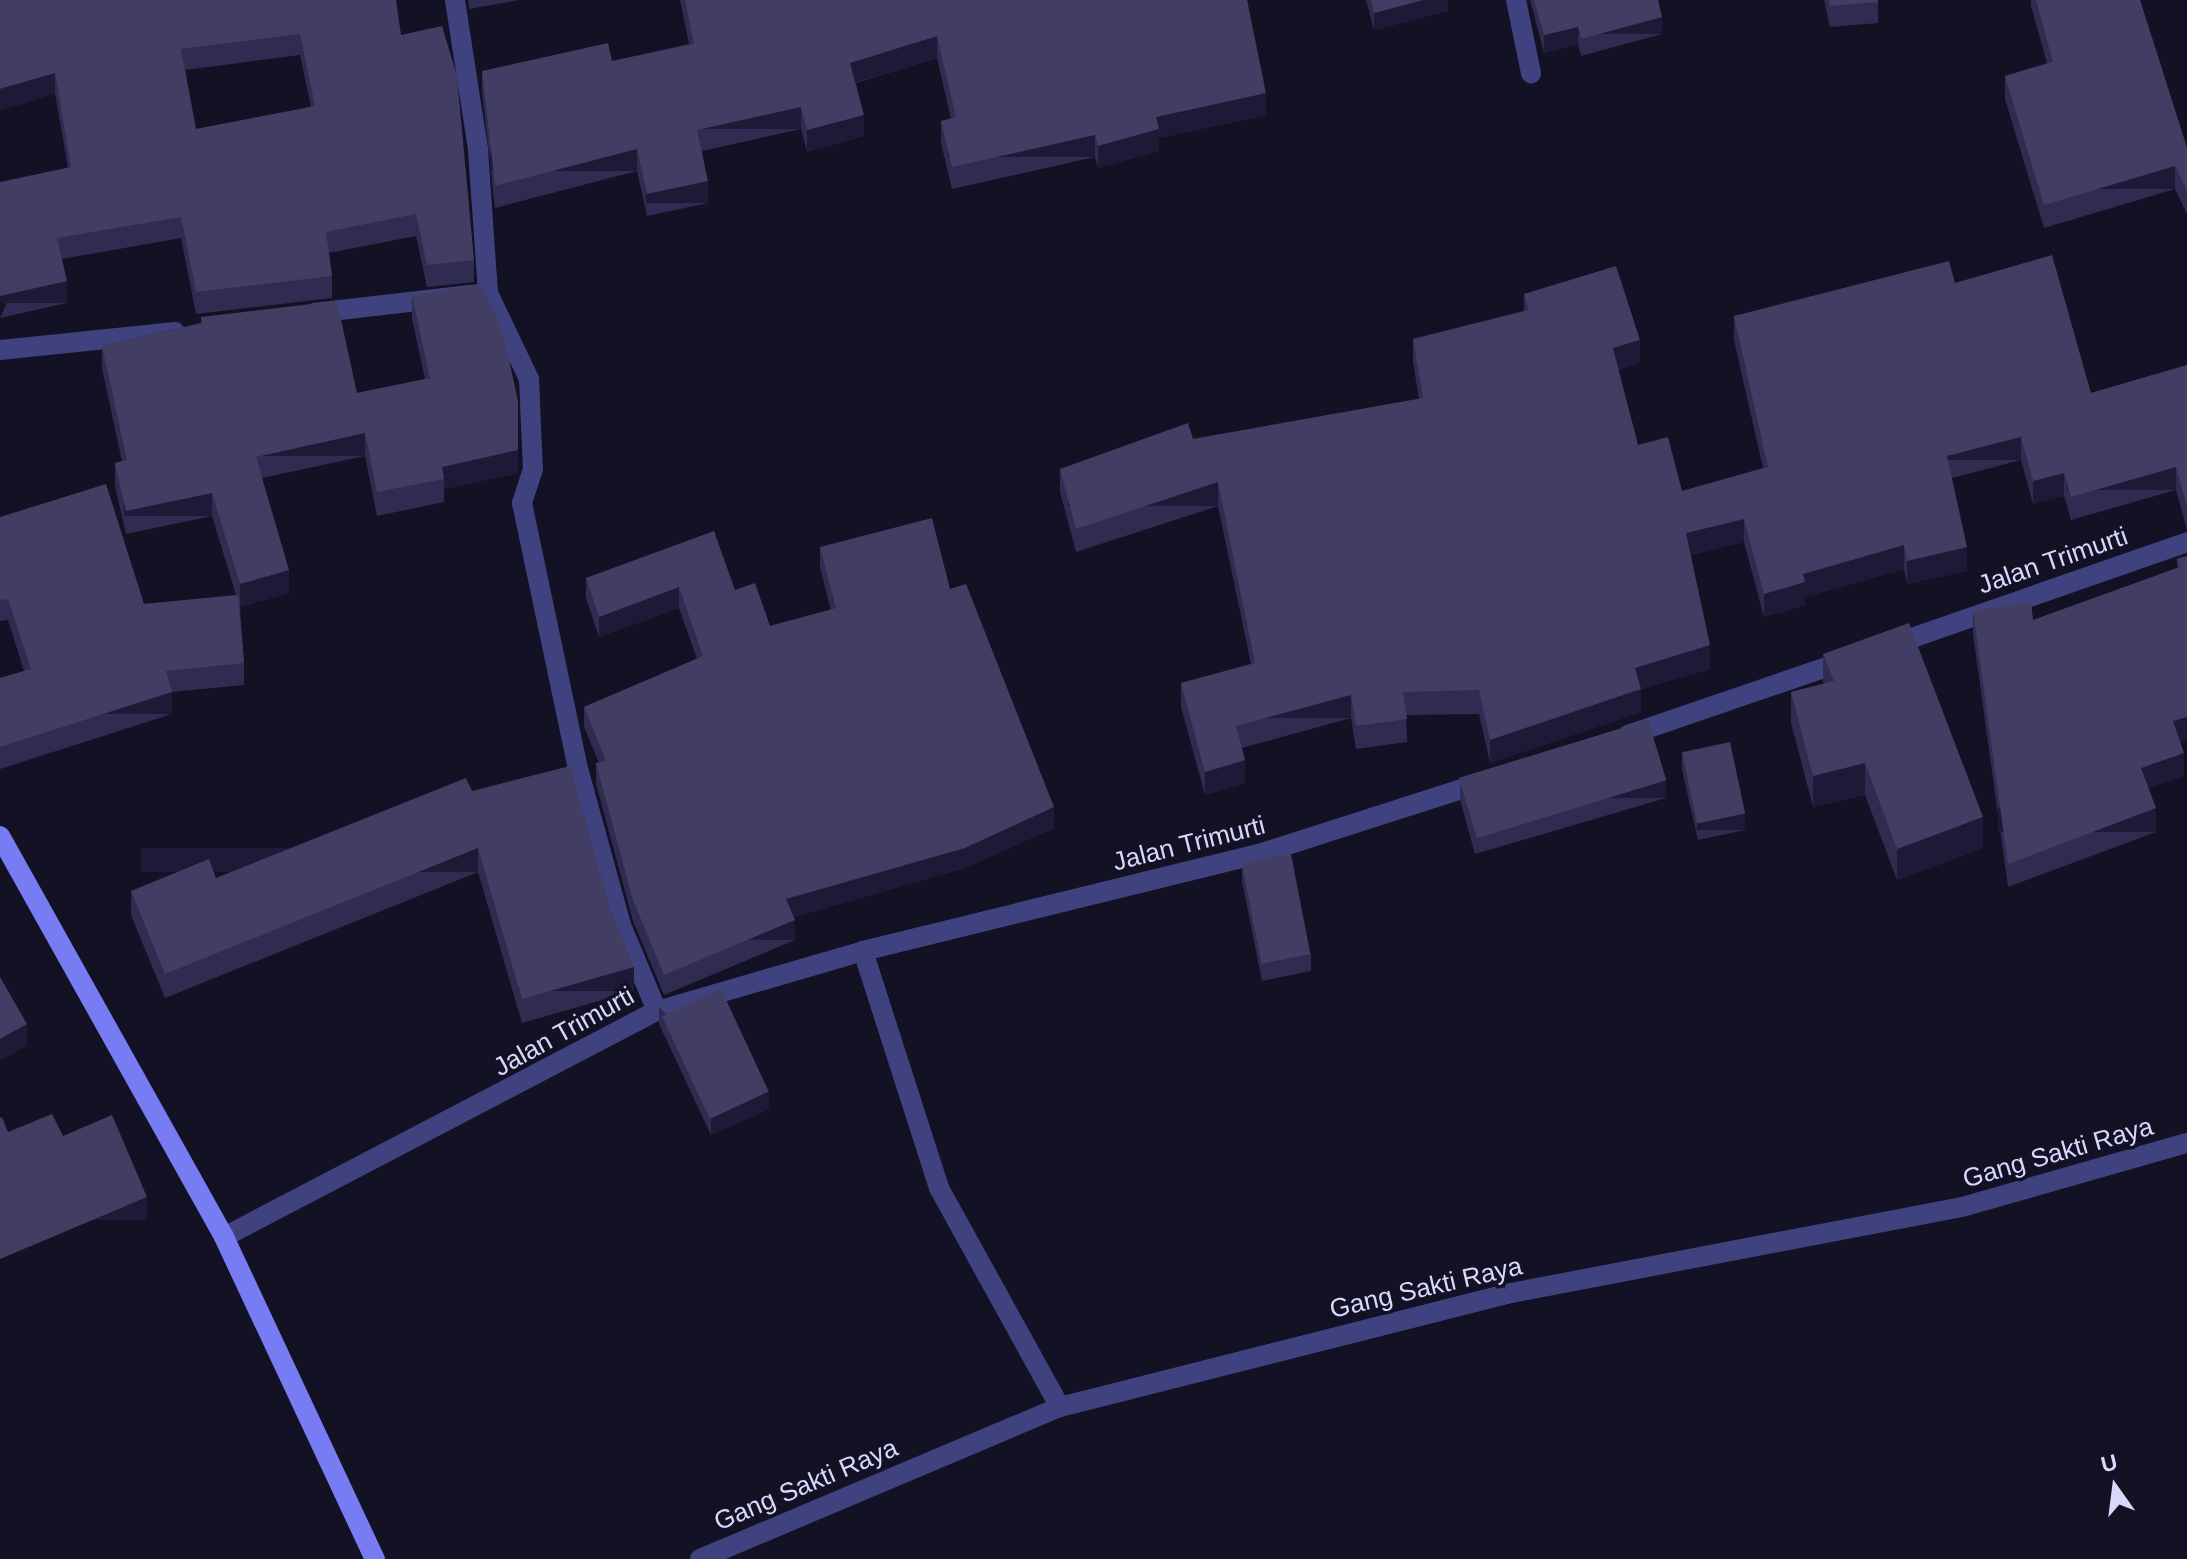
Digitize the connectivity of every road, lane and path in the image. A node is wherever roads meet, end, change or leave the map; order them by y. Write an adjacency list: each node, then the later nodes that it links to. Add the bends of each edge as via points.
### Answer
1 (455, 0): 4 (street, via 478,149)
2 (1516, 0): 3 (street)
3 (1531, 73)
4 (488, 293): 5 (street); 13 (street, via 529,379 533,469 522,503 577,765 621,925)
5 (297, 316)
6 (205, 328): 7 (street)
7 (0, 350)
8 (2187, 542): 9 (street, Jalan Trimurti)
9 (1601, 744)
10 (1512, 773): 12 (street, Jalan Trimurti, via 1259,854)
11 (0, 836): 15 (street)
12 (863, 951): 13 (street, Jalan Trimurti); 16 (street, via 939,1188)
13 (657, 1011): 15 (street, Jalan Trimurti)
14 (2187, 1143): 16 (street, Gang Sakti Raya, via 1962,1207 1511,1293)
15 (224, 1237): 17 (street)
16 (1060, 1407): 18 (street, Gang Sakti Raya)
17 (375, 1559)
18 (700, 1559)

